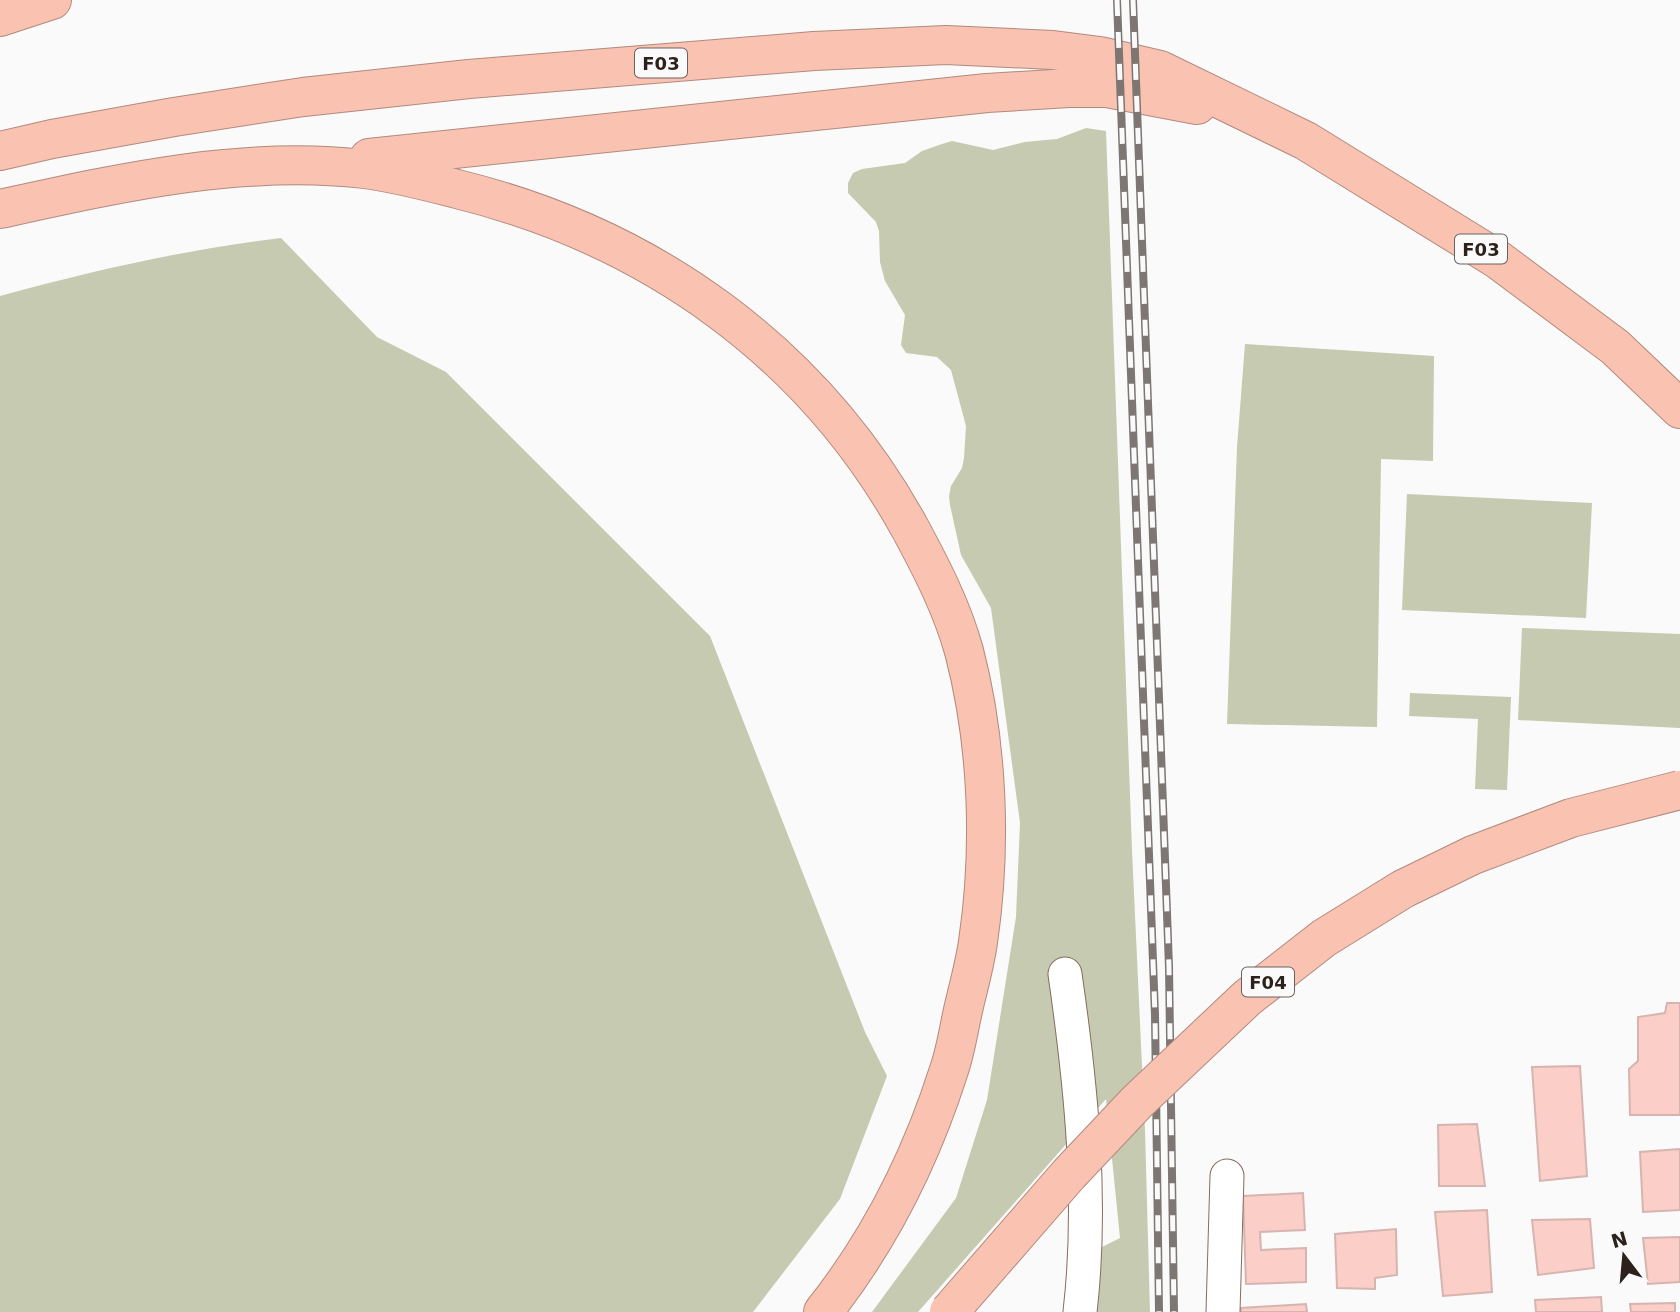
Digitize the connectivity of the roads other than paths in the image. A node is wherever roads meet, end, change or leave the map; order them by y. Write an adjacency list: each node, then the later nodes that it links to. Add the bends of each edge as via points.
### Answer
1 (52, 0): 2 (highway)
2 (0, 17)
3 (1260, 120): 4 (highway, F03, via 1160,70 1053,50 946,45 787,53 303,97); 5 (highway, via 1107,88 1069,88); 7 (highway, F03, via 1306,141 1497,259 1615,347)
4 (0, 151)
5 (301, 166): 6 (highway, via 127,181); 11 (highway, via 363,169 489,197 581,229 654,266 769,348 826,407 898,507 938,580 963,650 983,752 986,855 978,944 951,1067 917,1158 884,1224)
6 (0, 209)
7 (1680, 408)
8 (1680, 790): 12 (highway, F04, bridge, via 1571,818 1473,855 1403,889 1324,938 1247,998 1137,1102)
9 (1065, 974): 13 (street, via 1081,1108 1086,1248)
10 (1227, 1176): 14 (street)
11 (824, 1312)
12 (949, 1312)
13 (1080, 1312)
14 (1223, 1312)

